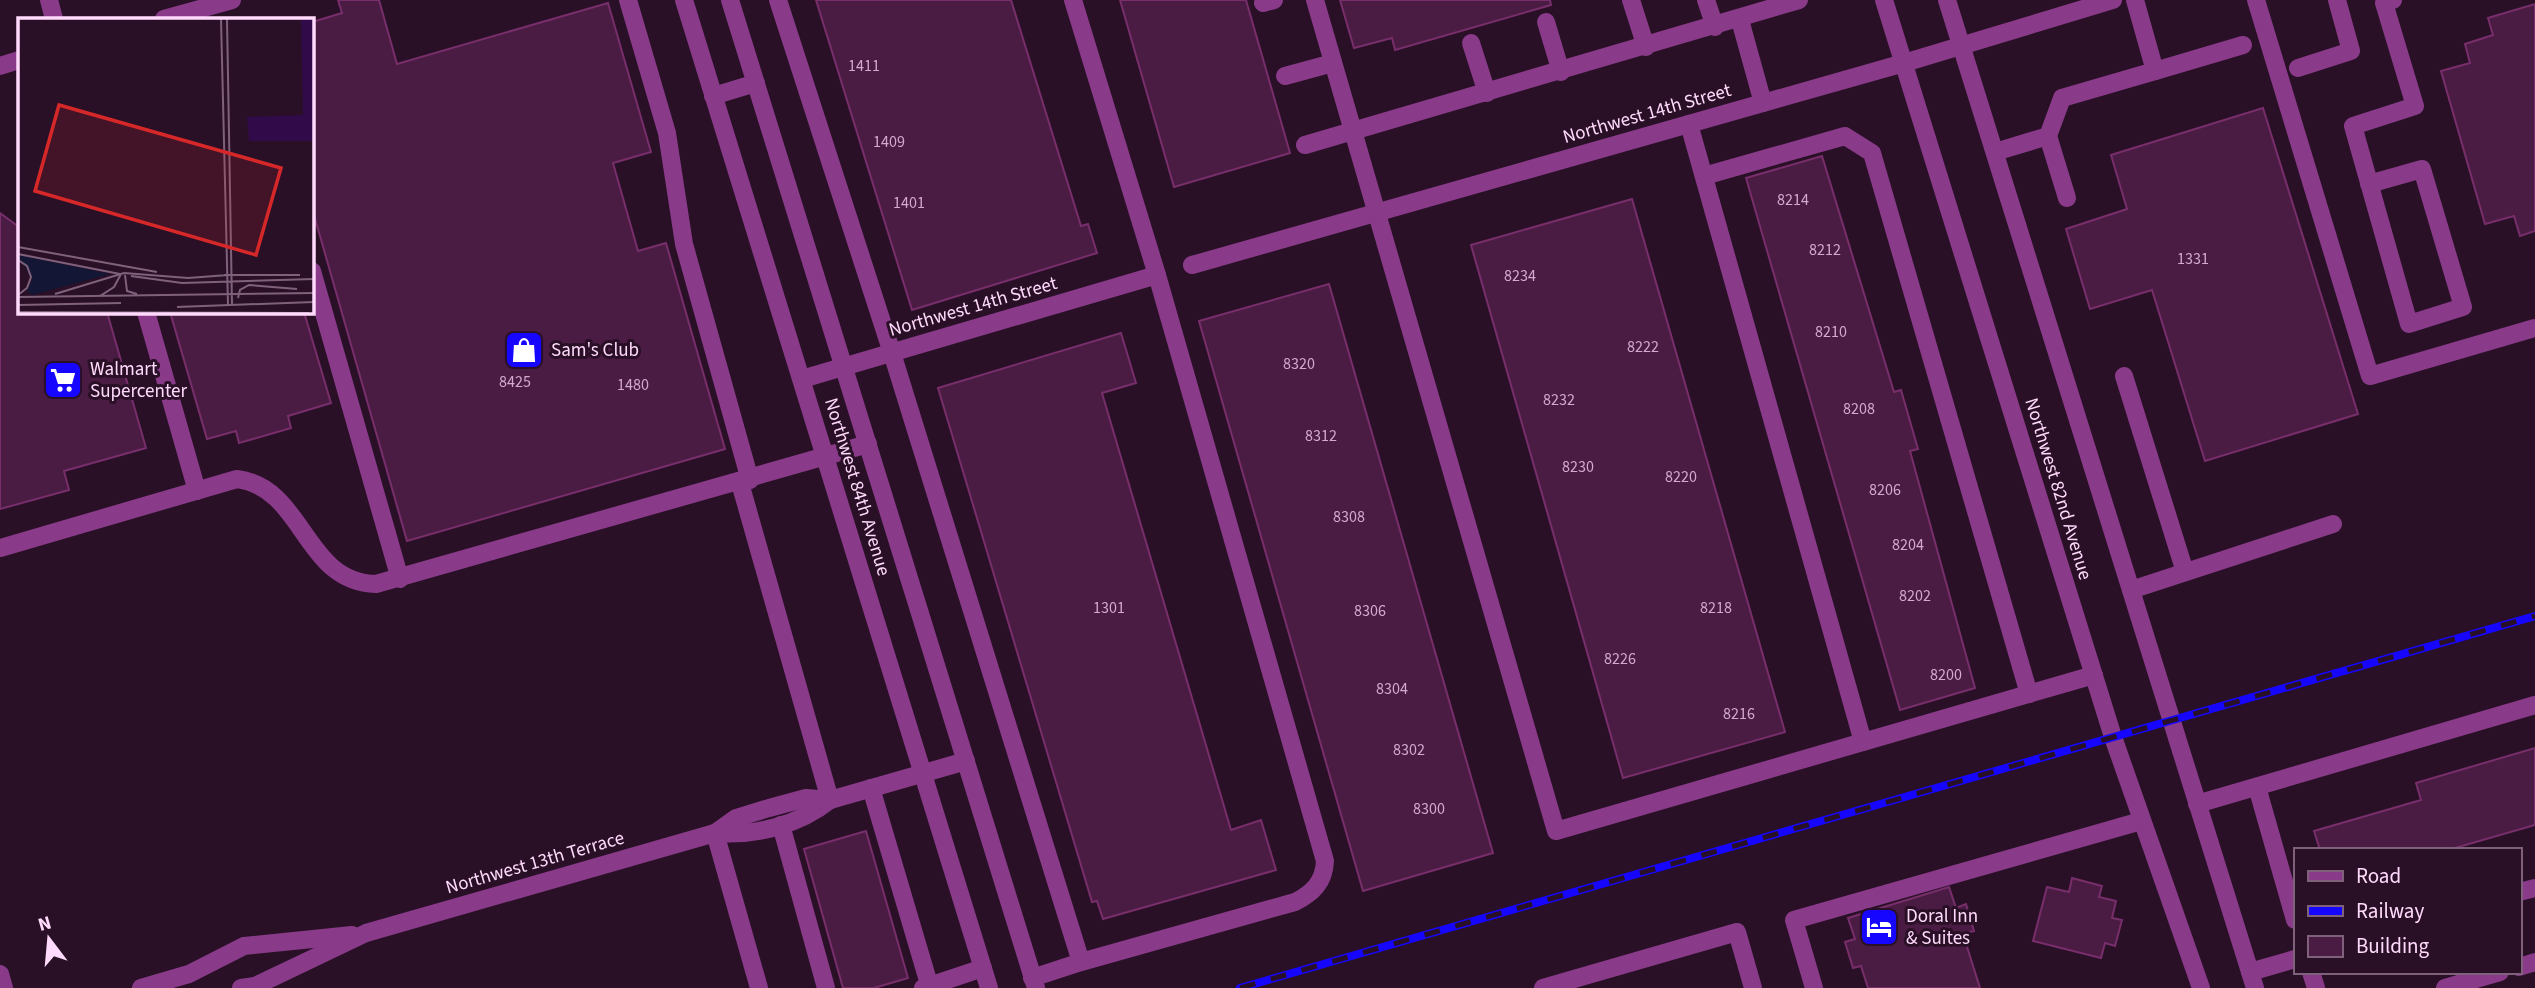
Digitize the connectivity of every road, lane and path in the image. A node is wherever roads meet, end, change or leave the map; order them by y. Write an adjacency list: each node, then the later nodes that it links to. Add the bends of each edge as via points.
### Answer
1 (49, 0): 19 (street)
2 (232, 0): 20 (street)
3 (628, 0): 60 (street, via 667,133 684,244)
4 (684, 0): 38 (street, Northwest 84th Avenue)
5 (730, 0): 36 (street, Northwest 84th Avenue)
6 (778, 0): 54 (street)
7 (1073, 0): 51 (street)
8 (1315, 0): 29 (street)
9 (1631, 0): 27 (street)
10 (1706, 0): 23 (street)
11 (1799, 0): 21 (street)
12 (1884, 0): 30 (street, Northwest 82nd Avenue)
13 (1947, 0): 25 (street, Northwest 82nd Avenue)
14 (2113, 0): 25 (street, Northwest 14th Street)
15 (2135, 0): 33 (street)
16 (2256, 0): 53 (street, via 2370,376)
17 (2337, 0): 32 (street, via 2351,51)
18 (2393, 0): 46 (street, via 2384,3 2415,106 2353,126)
19 (54, 18)
20 (168, 18)
21 (1740, 20): 23 (street); 39 (street)
22 (1546, 22): 34 (street)
23 (1715, 27): 27 (street)
24 (1471, 43): 37 (street)
25 (1961, 45): 30 (street, Northwest 14th Street); 44 (street, Northwest 82nd Avenue)
26 (2243, 45): 33 (street)
27 (1646, 47): 34 (street)
28 (18, 60): 31 (street)
29 (1333, 63): 35 (street); 41 (street)
30 (1904, 63): 39 (street, Northwest 14th Street); 67 (street, Northwest 82nd Avenue)
31 (0, 65)
32 (2298, 68)
33 (2155, 71): 42 (street, via 2062,98)
34 (1561, 72): 37 (street)
35 (1285, 76)
36 (756, 83): 38 (street); 55 (street, Northwest 84th Avenue)
37 (1487, 93): 41 (street)
38 (713, 96): 57 (street, Northwest 84th Avenue)
39 (1763, 103): 40 (street, Northwest 14th Street)
40 (1689, 124): 45 (street); 48 (street, Northwest 14th Street)
41 (1353, 132): 43 (street); 48 (street)
42 (2048, 136): 44 (street); 47 (street)
43 (1305, 145)
44 (1995, 152): 66 (street, Northwest 82nd Avenue)
45 (1704, 176): 68 (street, via 1845,136 1872,153); 70 (street)
46 (2369, 184): 46 (street, via 2409,324 2463,307 2422,169)
47 (2067, 198)
48 (1377, 214): 49 (street, Northwest 14th Street); 70 (street, via 1556,831)
49 (1192, 265)
50 (313, 274): 65 (street)
51 (1157, 275): 54 (street, Northwest 14th Street); 83 (street, via 1324,851 1325,869 1314,890 1295,902)
52 (146, 313): 61 (street)
53 (2535, 328)
54 (892, 353): 55 (street, Northwest 14th Street); 83 (street)
55 (845, 367): 57 (street, Northwest 14th Street); 58 (street, Northwest 84th Avenue)
56 (2124, 376): 64 (street)
57 (802, 379): 59 (street, Northwest 84th Avenue)
58 (869, 444): 59 (street); 71 (street, Northwest 84th Avenue)
59 (826, 458): 60 (street); 72 (street, Northwest 84th Avenue)
60 (745, 481): 65 (street); 75 (street)
61 (197, 491): 63 (street); 65 (street, via 237,479 256,482 277,496 338,574 362,584)
62 (2333, 524): 64 (street)
63 (0, 548)
64 (2185, 572): 66 (street)
65 (400, 579)
66 (2131, 590): 76 (street, Northwest 82nd Avenue)
67 (2094, 675): 68 (street); 77 (street, Northwest 82nd Avenue)
68 (2029, 694): 70 (street)
69 (2535, 705): 73 (street)
70 (1863, 742)
71 (966, 761): 72 (street, Northwest 13th Terrace); 88 (street, Northwest 84th Avenue)
72 (924, 773): 74 (street, Northwest 13th Terrace); 84 (street, Northwest 84th Avenue)
73 (2257, 787): 76 (street); 80 (street)
74 (871, 788): 75 (street, Northwest 13th Terrace); 89 (street)
75 (830, 800): 78 (street, Northwest 13th Terrace, via 811,816); 79 (street, Northwest 13th Terrace, via 806,798 769,808 736,818)
76 (2197, 804): 87 (street, Northwest 82nd Avenue)
77 (2141, 821): 98 (street, via 1794,920); 99 (street, Northwest 82nd Avenue)
78 (781, 825): 79 (street, Northwest 13th Terrace, via 741,835); 94 (street)
79 (715, 833): 81 (street, Northwest 13th Terrace); 93 (street)
80 (2294, 916)
81 (366, 933): 90 (street, Northwest 13th Terrace); 92 (street, Northwest 13th Terrace, via 244,946 189,974)
82 (2294, 959): 87 (street)
83 (1081, 961): 88 (street)
84 (983, 968): 89 (street); 95 (street, Northwest 84th Avenue)
85 (0, 974): 91 (street)
86 (2493, 974): 100 (street)
87 (2252, 980)
88 (1034, 983)
89 (926, 986)
90 (250, 987)
91 (4, 988)
92 (141, 988)
93 (758, 988)
94 (826, 988)
95 (989, 988)
96 (1543, 988): 97 (street, via 1737,932)
97 (1753, 988)
98 (1814, 988)
99 (2202, 988)
100 (2445, 988)

